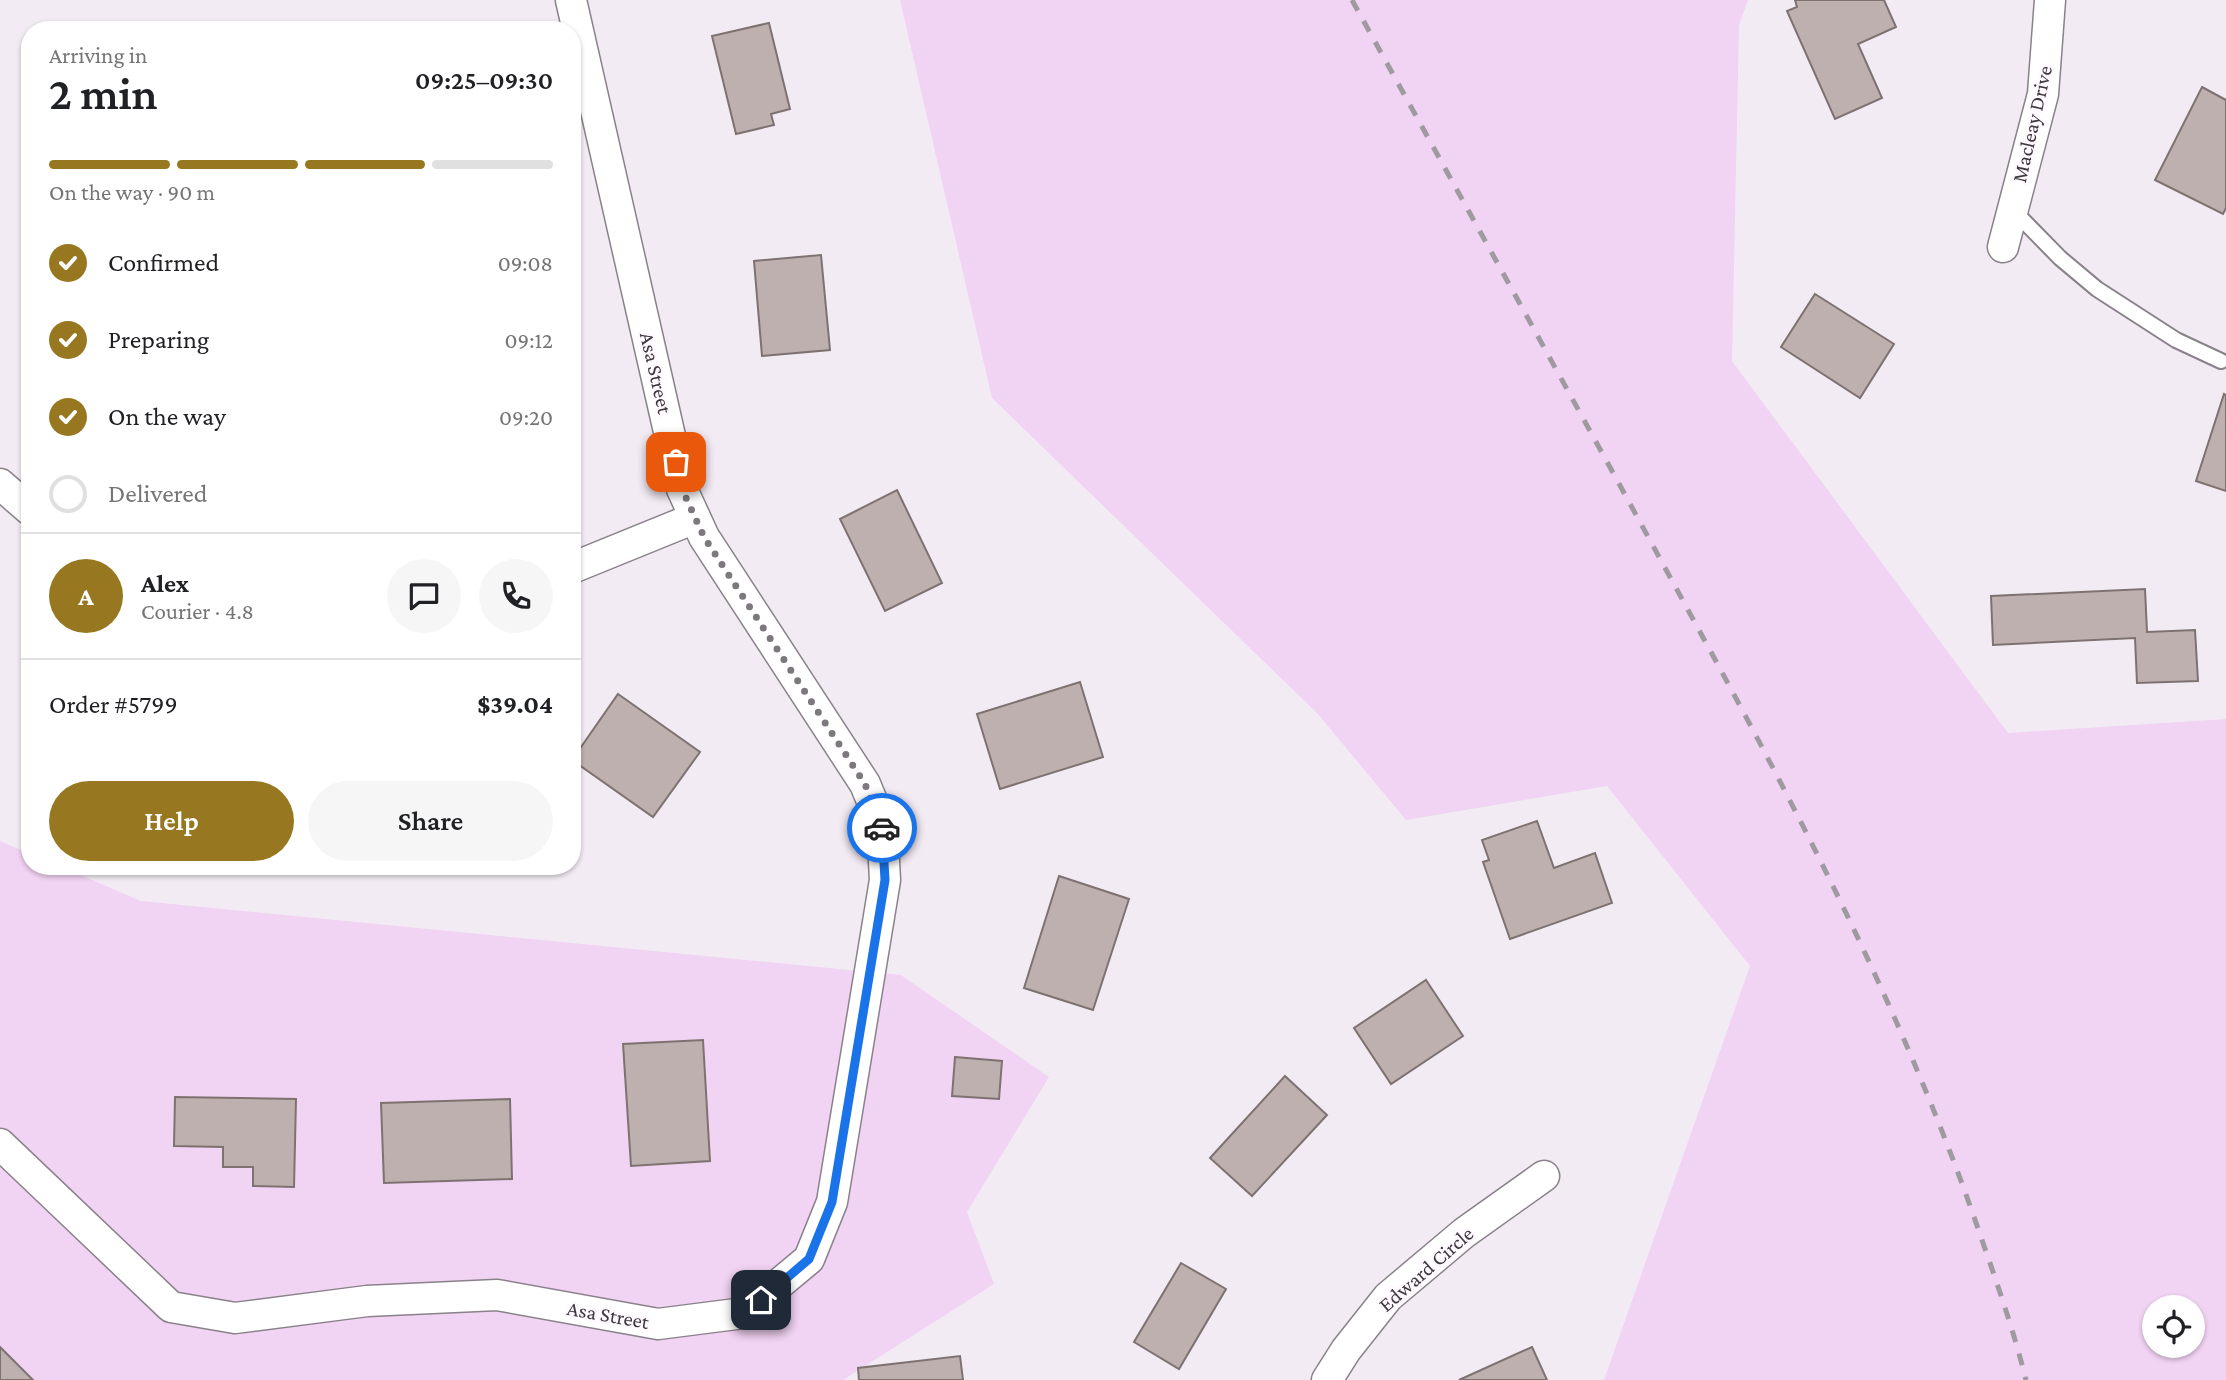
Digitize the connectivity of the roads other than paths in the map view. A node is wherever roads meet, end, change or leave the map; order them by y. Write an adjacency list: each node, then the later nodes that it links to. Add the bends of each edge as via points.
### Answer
1 (571, 0): 3 (street, Asa Street)
2 (2050, 0): 5 (street, Macleay Drive, via 2043,94)
3 (576, 21)
4 (581, 44): 10 (street, Asa Street, via 682,489)
5 (2013, 210): 6 (street, Macleay Drive); 7 (lane, via 2097,289 2176,340)
6 (2003, 247)
7 (2221, 362)
8 (0, 484): 9 (street)
9 (21, 502)
10 (695, 518): 11 (street); 12 (street, Asa Street, via 865,784 882,825 885,880 832,1202 809,1259 744,1314 658,1324 497,1295 367,1301 235,1318 171,1307)
11 (581, 564)
12 (0, 1144)
13 (1544, 1176): 14 (street, Edward Circle, via 1464,1233 1388,1297)
14 (1327, 1380)

